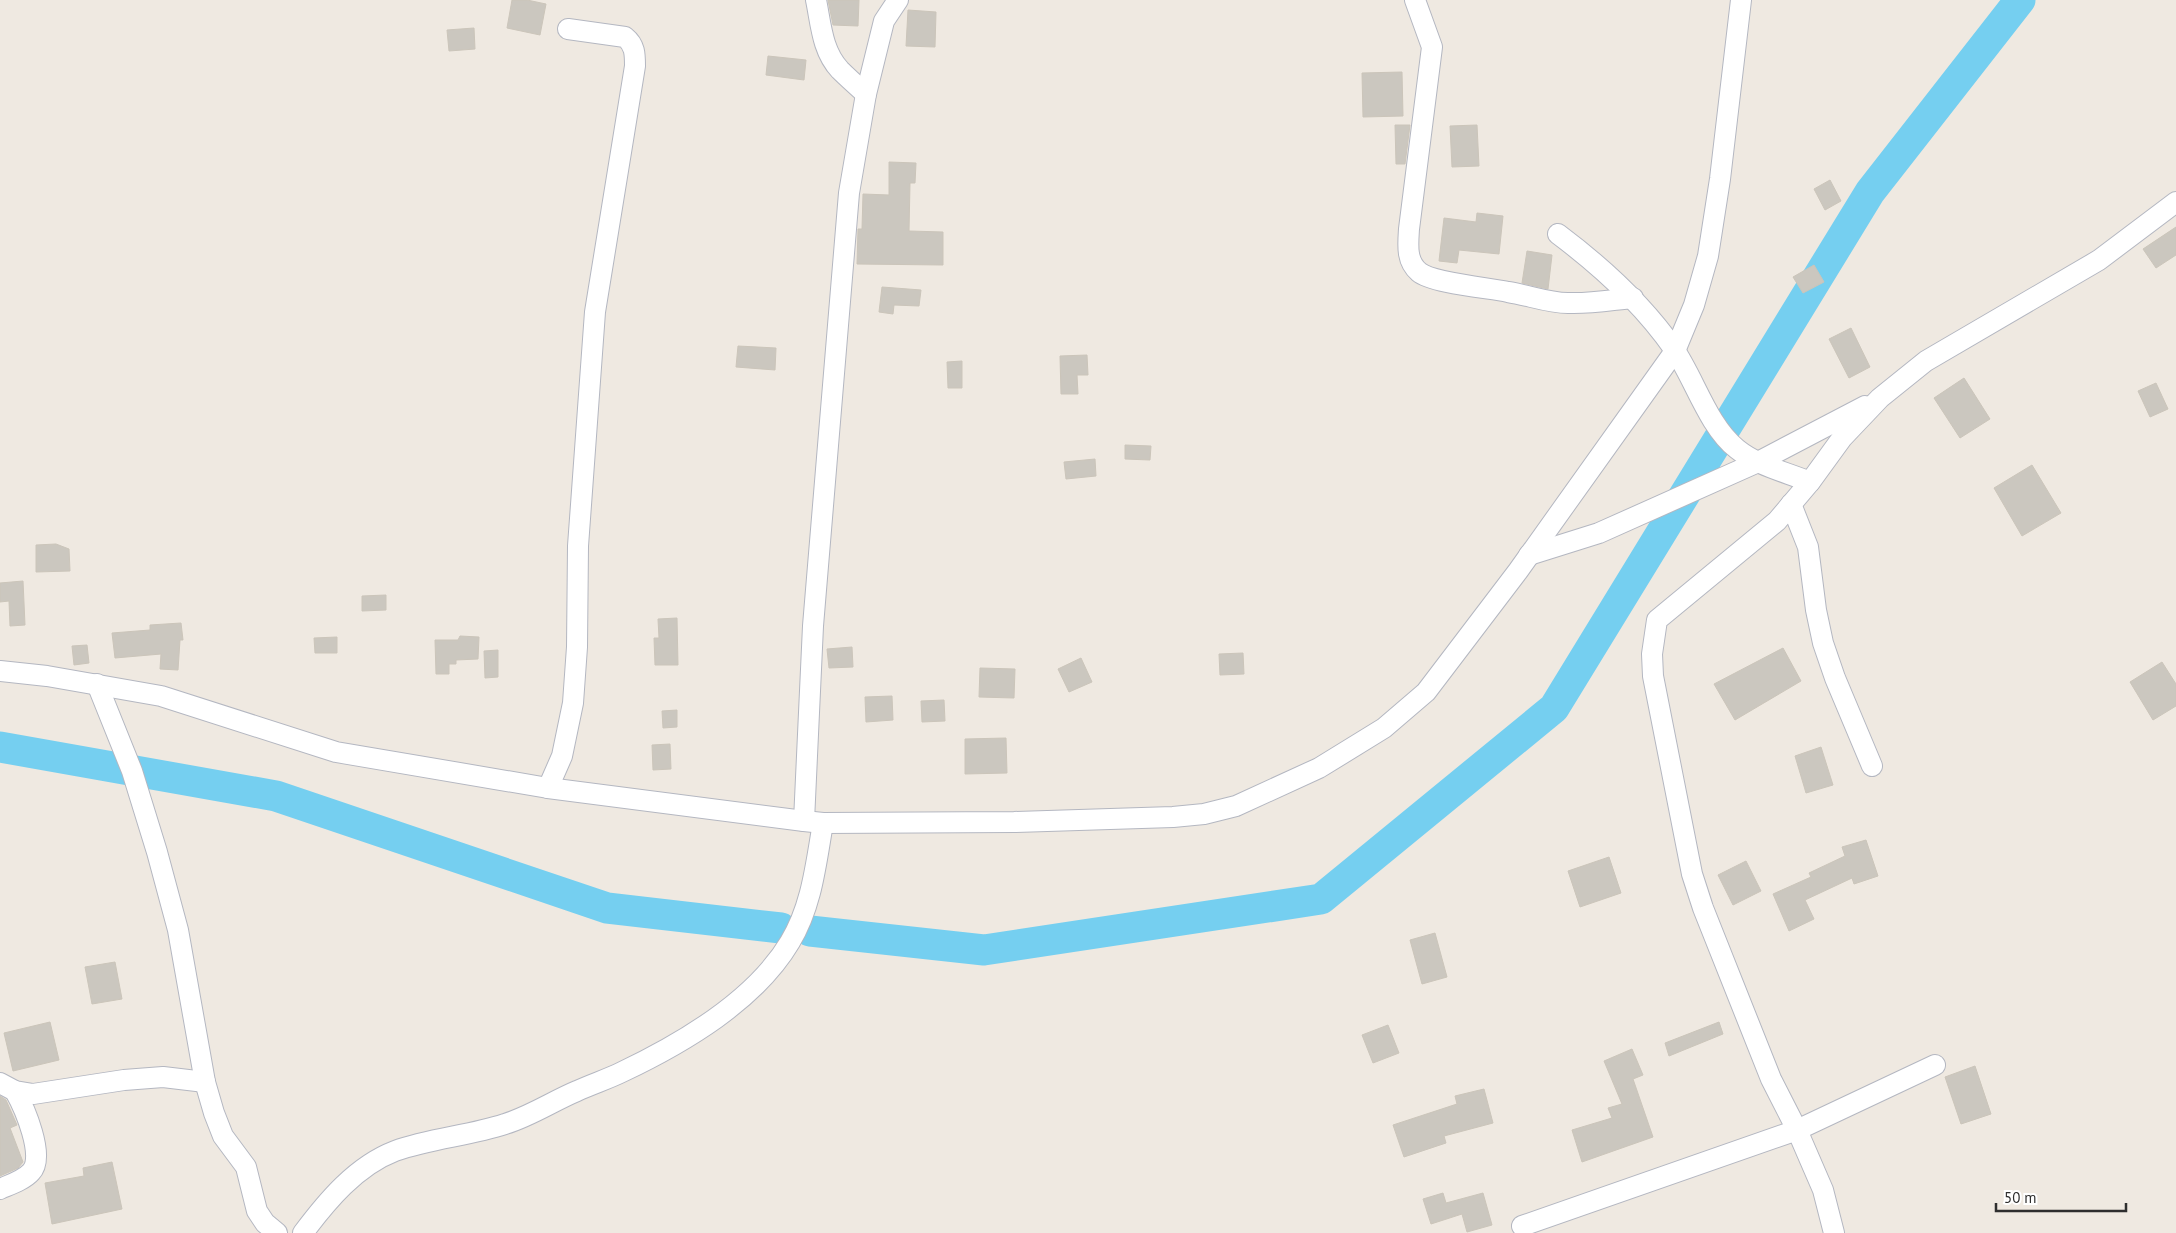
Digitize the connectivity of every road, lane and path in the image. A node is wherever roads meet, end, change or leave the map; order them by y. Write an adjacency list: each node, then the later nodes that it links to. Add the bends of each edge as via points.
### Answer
1 (816, 0): 6 (street, via 824,43 831,59)
2 (898, 0): 6 (street, via 884,21)
3 (1416, 0): 9 (street, via 1432,47 1409,229 1408,250 1412,264 1420,273 1435,279 1540,300 1567,304)
4 (1741, 0): 10 (street, via 1708,256 1694,305)
5 (568, 29): 19 (street, via 625,37 635,52 635,66 595,312 578,546 573,703 562,756)
6 (866, 94): 20 (street, via 849,193 813,626)
7 (2176, 202): 11 (street, via 2099,260 1926,361)
8 (1558, 234): 9 (street, via 1599,265)
9 (1633, 298): 10 (street)
10 (1675, 351): 12 (street, via 1718,427 1736,449); 15 (street)
11 (1880, 398): 12 (street); 13 (street, via 1842,438)
12 (1758, 462): 13 (street); 15 (street, via 1599,533)
13 (1810, 482): 14 (street)
14 (1791, 504): 18 (street, via 1808,548 1823,643); 24 (street, via 1738,554 1657,620 1652,676 1692,874 1771,1079)
15 (1529, 555): 20 (street, via 1426,692 1384,728 1319,768 1236,806 1173,818)
16 (0, 671): 17 (street)
17 (97, 684): 19 (street, via 162,696 336,752); 22 (street, via 132,771 158,852 178,930)
18 (1872, 766)
19 (548, 788): 20 (street)
20 (813, 822): 28 (street, via 811,893 790,942 757,985 689,1037 622,1073 504,1124 394,1152 365,1168 342,1188)
21 (1935, 1065): 24 (street)
22 (205, 1082): 23 (street, via 164,1077 32,1094); 27 (street, via 223,1136 246,1167 257,1211)
23 (8, 1087): 25 (street, via 31,1129 36,1156 30,1173)
24 (1797, 1130): 26 (street); 29 (street, via 1822,1190)
25 (0, 1189)
26 (1522, 1226)
27 (277, 1233)
28 (303, 1233)
29 (1834, 1233)

